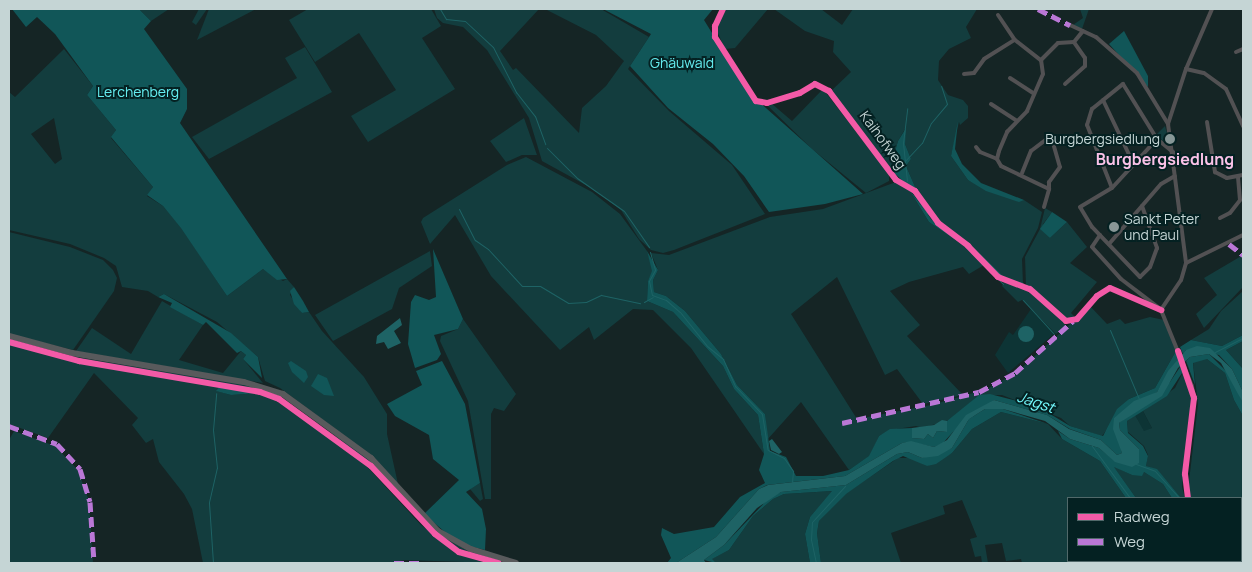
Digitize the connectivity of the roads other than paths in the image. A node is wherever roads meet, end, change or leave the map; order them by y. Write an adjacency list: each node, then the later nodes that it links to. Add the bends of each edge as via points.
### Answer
1 (723, 9): 42 (street, Kaihofweg, via 715,26 715,37 756,101 767,103 800,93 815,84 829,91 896,180 915,191 938,223 968,246 998,277 1030,289 1066,321 1077,319 1097,296 1110,288)
2 (1212, 9): 11 (street)
3 (998, 15): 6 (street)
4 (1070, 24): 5 (street)
5 (1083, 31): 7 (street); 20 (street, via 1096,37 1137,74)
6 (1015, 40): 10 (street); 12 (street, via 984,58 974,73)
7 (1074, 42): 10 (street, via 1058,43); 14 (street, via 1086,58 1085,66)
8 (1243, 49): 9 (street)
9 (1236, 52)
10 (1041, 60): 15 (street, via 1044,74)
11 (1186, 69): 20 (street); 21 (street, via 1204,73 1226,89)
12 (964, 74)
13 (1010, 78): 15 (street)
14 (1065, 84)
15 (1033, 93): 18 (street, via 1027,111)
16 (1104, 100): 22 (street, via 1120,86 1126,86); 26 (street); 33 (street, via 1092,109 1087,126)
17 (991, 104): 18 (street)
18 (1016, 120): 25 (street, via 1007,132)
19 (1208, 122): 30 (street, via 1215,172 1222,178)
20 (1168, 124): 24 (street)
21 (1243, 126)
22 (1157, 139): 24 (street); 26 (street)
23 (976, 147): 25 (street)
24 (1174, 153): 29 (street)
25 (997, 159): 27 (street, via 1001,166)
26 (1134, 165): 33 (street)
27 (1022, 174): 31 (street, via 1031,152 1051,136 1060,167); 32 (street, via 1036,185)
28 (1243, 175): 30 (street)
29 (1176, 176): 36 (street, via 1161,184); 41 (street)
30 (1238, 177): 37 (street, via 1240,200 1230,213)
31 (1049, 182): 32 (street); 34 (street)
32 (1043, 185): 34 (street)
33 (1112, 188): 39 (street, via 1080,206)
34 (1049, 189): 35 (street)
35 (1044, 206)
36 (1142, 206): 40 (street); 40 (street, via 1156,248 1150,267 1140,277)
37 (1220, 218)
38 (1243, 235): 41 (street)
39 (1100, 236): 40 (street); 42 (street, via 1092,247 1121,279)
40 (1109, 244)
41 (1186, 263): 42 (street, via 1181,280)
42 (1161, 310): 44 (street, via 1192,386 1195,411 1185,474)
43 (9, 336): 45 (main road, via 72,353 244,382 283,394 371,458 438,530 471,549)
44 (1188, 497)
45 (516, 563)

